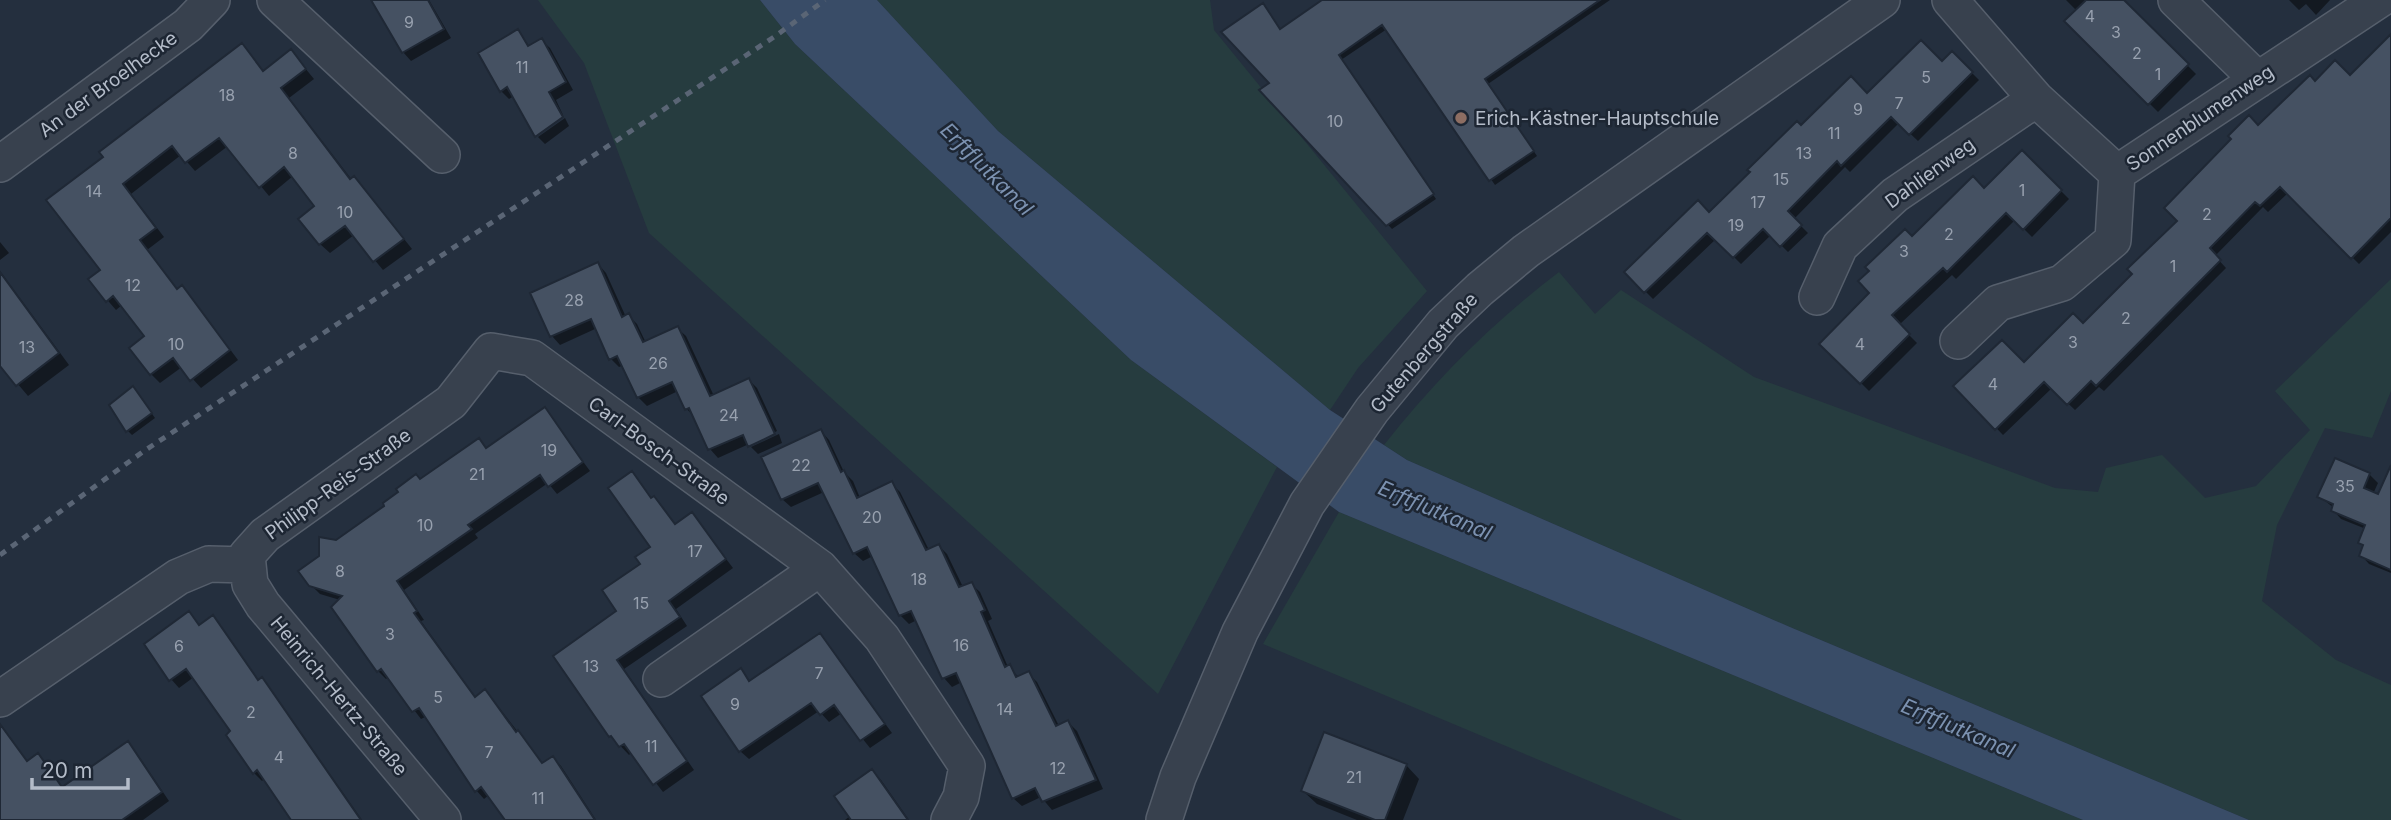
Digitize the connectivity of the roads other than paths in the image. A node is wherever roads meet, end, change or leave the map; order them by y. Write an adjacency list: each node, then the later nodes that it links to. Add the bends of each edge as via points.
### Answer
1 (212, 0): 10 (street, An der Broelhecke, via 188,25)
2 (275, 0): 9 (street)
3 (1882, 0): 21 (street, Gutenbergstraße, via 1526,251 1443,324 1372,410 1307,505 1240,632)
4 (1950, 0): 8 (street, Sonnenblumenweg)
5 (2176, 0): 7 (street)
6 (2379, 0): 7 (street, Sonnenblumenweg)
7 (2258, 80): 11 (street, Sonnenblumenweg)
8 (2036, 99): 11 (street, Sonnenblumenweg); 12 (street, Dahlienweg, via 1895,195 1840,246)
9 (442, 155)
10 (0, 164)
11 (2117, 173): 13 (street, via 2113,240 2062,284 1998,303)
12 (1816, 297)
13 (1958, 341)
14 (491, 351): 15 (street, Philipp-Reis-Straße, via 451,402 265,535 247,555); 16 (street, Carl-Bosch-Straße, via 531,358)
15 (247, 565): 18 (street, via 209,564 177,577); 19 (street, Heinrich-Hertz-Straße, via 250,583 263,605)
16 (820, 568): 17 (street); 20 (street, Carl-Bosch-Straße, via 882,638 967,766 961,797)
17 (661, 679)
18 (0, 699)
19 (443, 820)
20 (949, 820)
21 (1164, 820)

